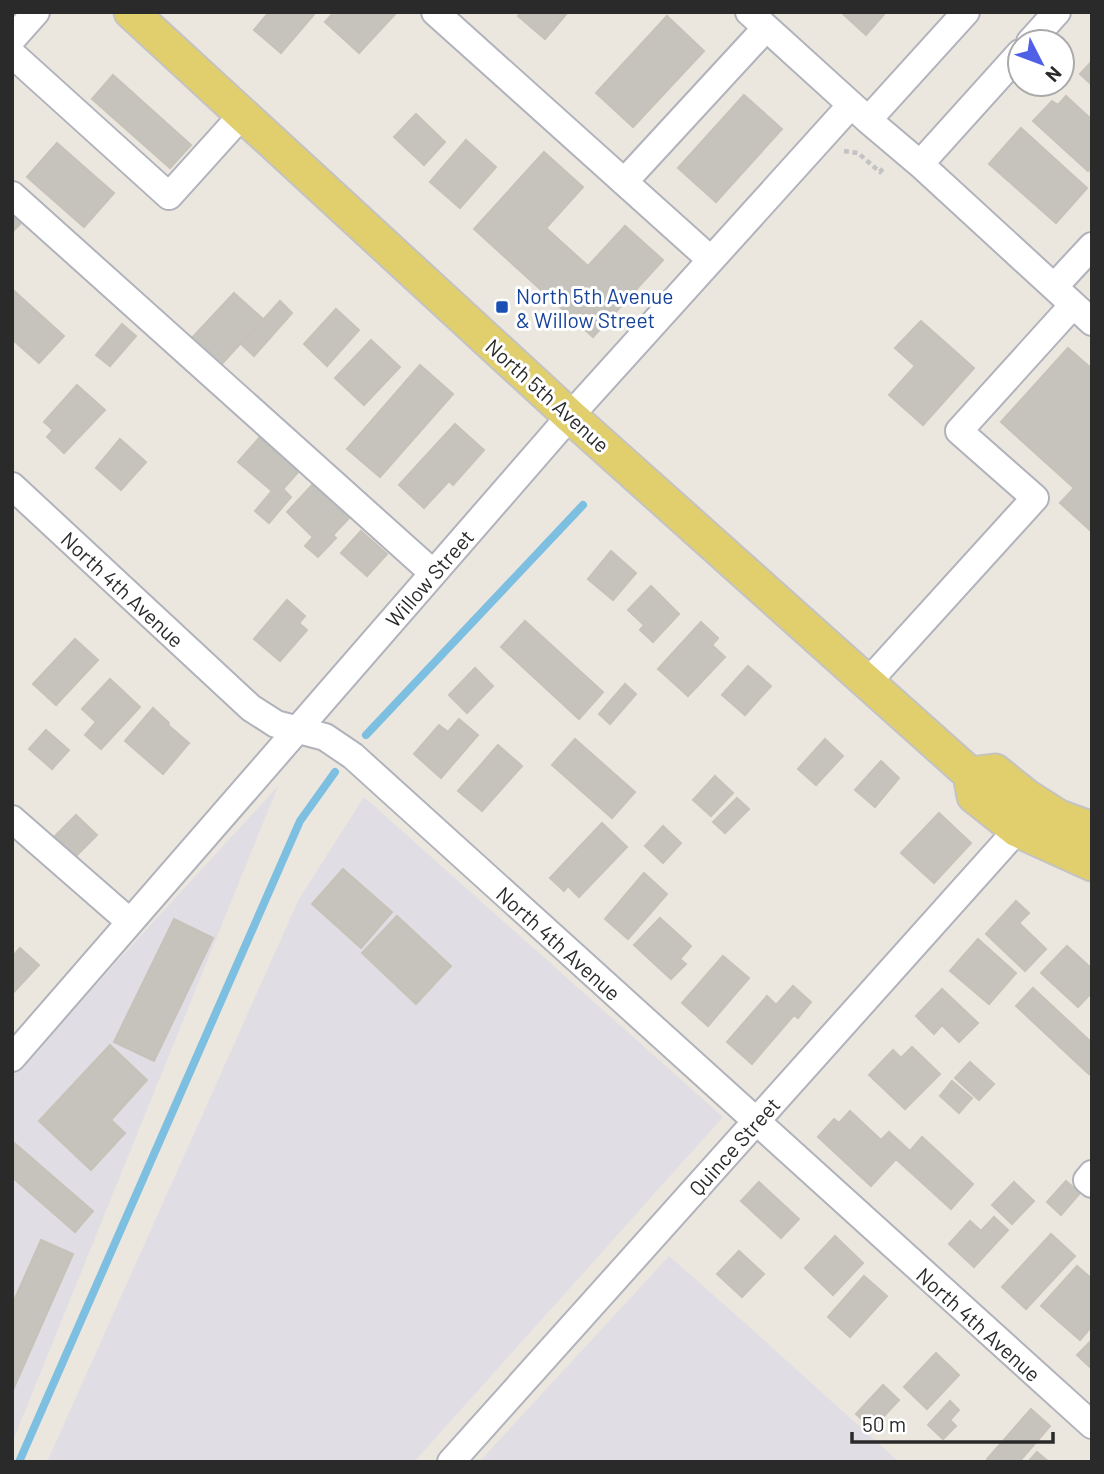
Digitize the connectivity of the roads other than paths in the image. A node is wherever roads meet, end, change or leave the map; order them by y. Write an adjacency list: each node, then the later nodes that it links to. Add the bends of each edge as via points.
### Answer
1 (36, 12): 8 (street)
2 (131, 12): 12 (main road, North 5th Avenue)
3 (435, 12): 14 (street)
4 (966, 12): 11 (street, Willow Street)
5 (1057, 12): 7 (street)
6 (757, 20): 11 (street); 14 (street)
7 (1043, 28)
8 (12, 39)
9 (12, 54): 12 (street, via 169,196)
10 (1006, 66): 13 (street)
11 (860, 112): 13 (street); 17 (street, Willow Street)
12 (242, 115): 19 (main road, North 5th Avenue)
13 (911, 156): 18 (street)
14 (624, 182): 17 (street)
15 (12, 195): 21 (street)
16 (1092, 246): 18 (street)
17 (711, 260): 19 (street, Willow Street)
18 (1073, 305): 22 (street, via 959,430 1035,498)
19 (570, 416): 21 (street, Willow Street); 22 (main road, North 5th Avenue)
20 (12, 486): 23 (street, North 4th Avenue, via 251,708 276,724)
21 (433, 573): 23 (street, Willow Street)
22 (867, 682): 24 (main road, North 5th Avenue)
23 (298, 729): 29 (street, Willow Street); 31 (street, North 4th Avenue, via 325,737 353,756)
24 (970, 774): 26 (main road, via 995,771 1059,817); 27 (main road, North 5th Avenue, via 974,796)
25 (12, 819): 29 (street)
26 (1092, 828)
27 (1017, 830): 28 (main road, North 5th Avenue); 31 (street, Quince Street)
28 (1092, 864)
29 (130, 922): 30 (street, Willow Street)
30 (12, 1058)
31 (755, 1121): 34 (street, North 4th Avenue); 35 (street, Quince Street)
32 (1092, 1174): 33 (street, via 1087,1180)
33 (1092, 1184)
34 (1092, 1425)
35 (451, 1462)

